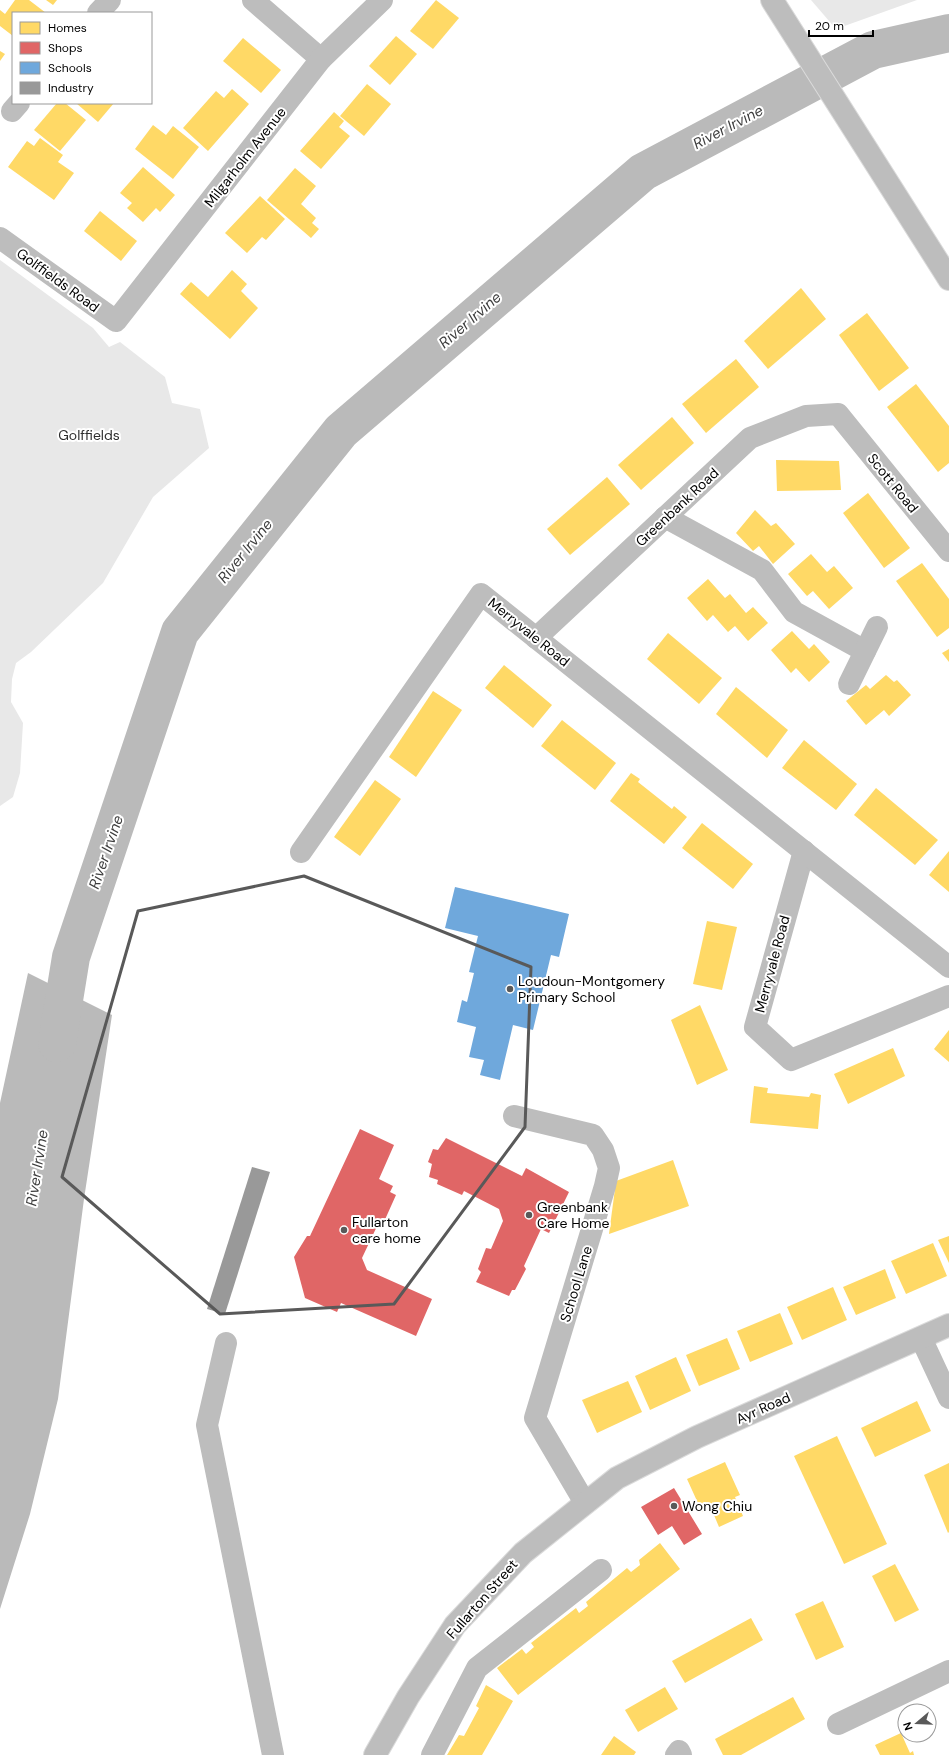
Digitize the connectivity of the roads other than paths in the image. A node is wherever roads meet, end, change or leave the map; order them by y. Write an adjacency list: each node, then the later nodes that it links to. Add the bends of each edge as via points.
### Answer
1 (110, 0): 5 (street)
2 (254, 0): 6 (street)
3 (382, 0): 6 (street, Milgarholm Avenue)
4 (774, 4): 8 (street)
5 (99, 12)
6 (321, 59): 9 (street, Milgarholm Avenue)
7 (0, 238): 9 (street, Golffields Road)
8 (949, 279)
9 (116, 321)
10 (838, 414): 11 (street, Greenbank Road, via 806,416 750,438); 12 (street, Scott Road)
11 (665, 517): 14 (street, Greenbank Road); 15 (street, via 762,570 794,612)
12 (949, 551)
13 (877, 627): 15 (street)
14 (536, 638): 17 (street, Merryvale Road, via 481,594); 18 (street, Merryvale Road)
15 (865, 651): 16 (street)
16 (849, 684)
17 (301, 852)
18 (804, 852): 19 (street, Merryvale Road); 20 (street, Merryvale Road, via 755,1027 792,1060)
19 (949, 967)
20 (949, 996)
21 (514, 1116): 27 (street, School Lane, via 593,1135 603,1150 609,1168 535,1418)
22 (949, 1325): 23 (street, Ayr Road)
23 (921, 1338): 25 (street); 27 (street, Ayr Road, via 697,1437 616,1478)
24 (226, 1343): 31 (street, via 207,1425)
25 (944, 1372): 26 (street)
26 (949, 1398)
27 (585, 1503): 32 (street, Fullarton Street, via 523,1553 455,1625 408,1697)
28 (601, 1570): 33 (street, via 477,1668)
29 (948, 1675): 30 (street)
30 (838, 1724)
31 (273, 1755)
32 (375, 1755)
33 (432, 1755)
34 (676, 1755): 35 (street, via 679,1751)
35 (681, 1755)

